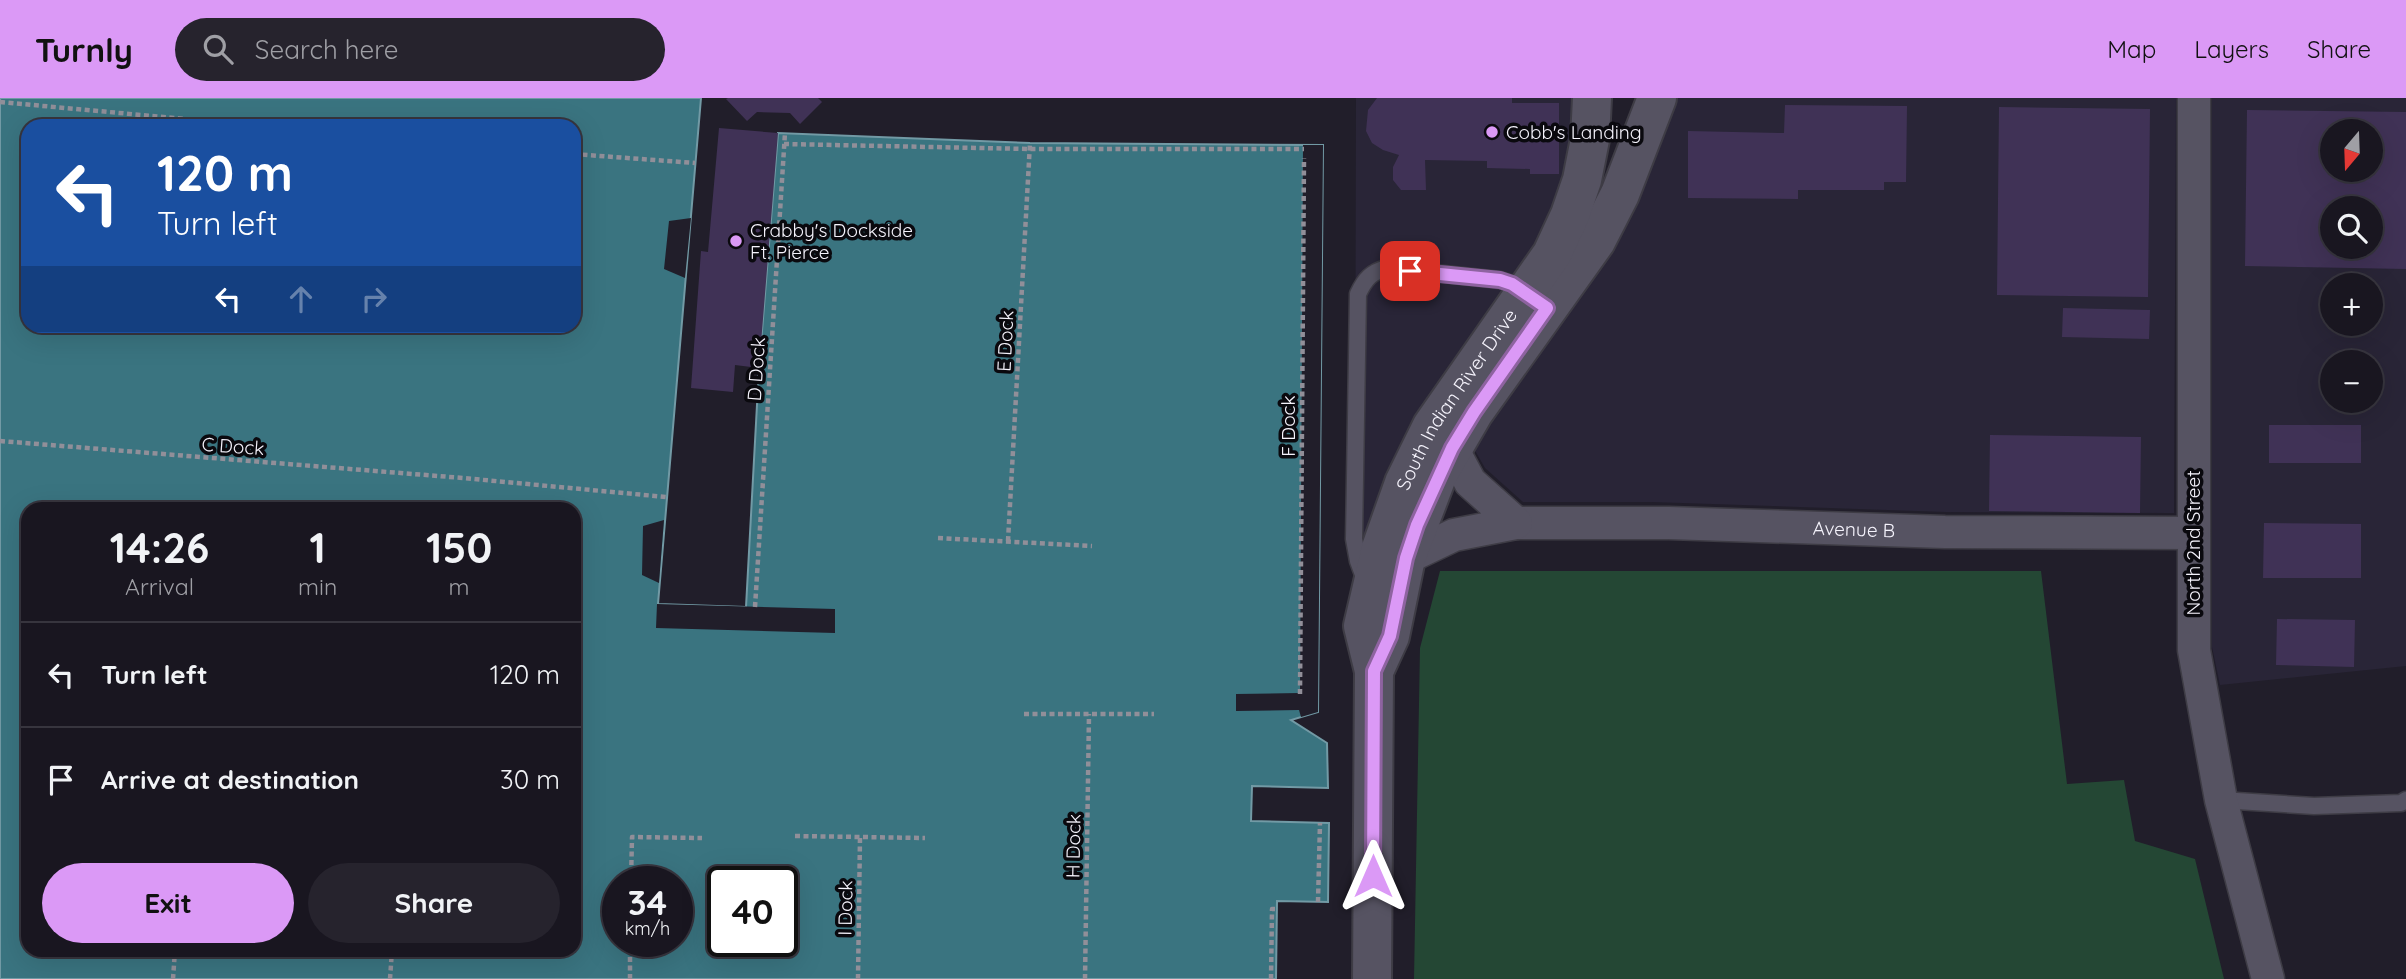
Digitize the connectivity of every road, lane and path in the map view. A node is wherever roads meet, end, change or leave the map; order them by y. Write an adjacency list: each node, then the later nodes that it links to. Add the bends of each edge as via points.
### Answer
1 (1592, 98): 13 (street, South Indian River Drive, via 1582,180)
2 (1657, 98): 13 (street, South Indian River Drive, via 1620,194 1596,241)
3 (2194, 98): 18 (street, North 2nd Street)
4 (0, 102): 5 (path)
5 (185, 119)
6 (785, 133): 7 (path, D Dock)
7 (784, 144): 8 (path); 24 (path, D Dock)
8 (1030, 146): 9 (path); 20 (path, E Dock)
9 (1304, 149)
10 (581, 155): 12 (path)
11 (1304, 158): 26 (path, F Dock)
12 (695, 163)
13 (1536, 300): 15 (street, South Indian River Drive); 23 (street, South Indian River Drive, via 1432,426 1404,483); 23 (lane, via 1500,280 1387,268 1374,271 1365,280 1358,294 1354,539)
14 (0, 442): 16 (path, C Dock)
15 (1452, 448): 17 (street, via 1470,482); 22 (street, South Indian River Drive)
16 (666, 497)
17 (1516, 523): 18 (street, Avenue B); 22 (street, Avenue B, via 1454,535)
18 (2193, 533): 30 (street, North 2nd Street, via 2194,650)
19 (938, 538): 20 (path)
20 (1008, 541): 21 (path)
21 (1092, 546)
22 (1406, 558): 25 (street, South Indian River Drive, via 1390,636)
23 (1370, 594): 25 (street, South Indian River Drive, via 1363,626)
24 (755, 607)
25 (1374, 671): 49 (street, South Indian River Drive)
26 (1300, 694)
27 (1024, 714): 28 (path)
28 (1089, 714): 29 (path); 47 (path, H Dock)
29 (1154, 714)
30 (2221, 800): 31 (lane, via 2314,806); 50 (street, North 2nd Street)
31 (2406, 800)
32 (1320, 823): 38 (path)
33 (795, 836): 34 (path)
34 (860, 837): 36 (path); 46 (path, I Dock)
35 (702, 838): 37 (path, via 632,837)
36 (925, 838)
37 (631, 866)
38 (1318, 902)
39 (1274, 909): 48 (path)
40 (175, 957): 43 (path)
41 (391, 957): 44 (path)
42 (630, 957): 45 (path)
43 (173, 979)
44 (390, 979)
45 (629, 979)
46 (858, 979)
47 (1085, 979)
48 (1271, 979)
49 (1372, 979)
50 (2269, 979)

